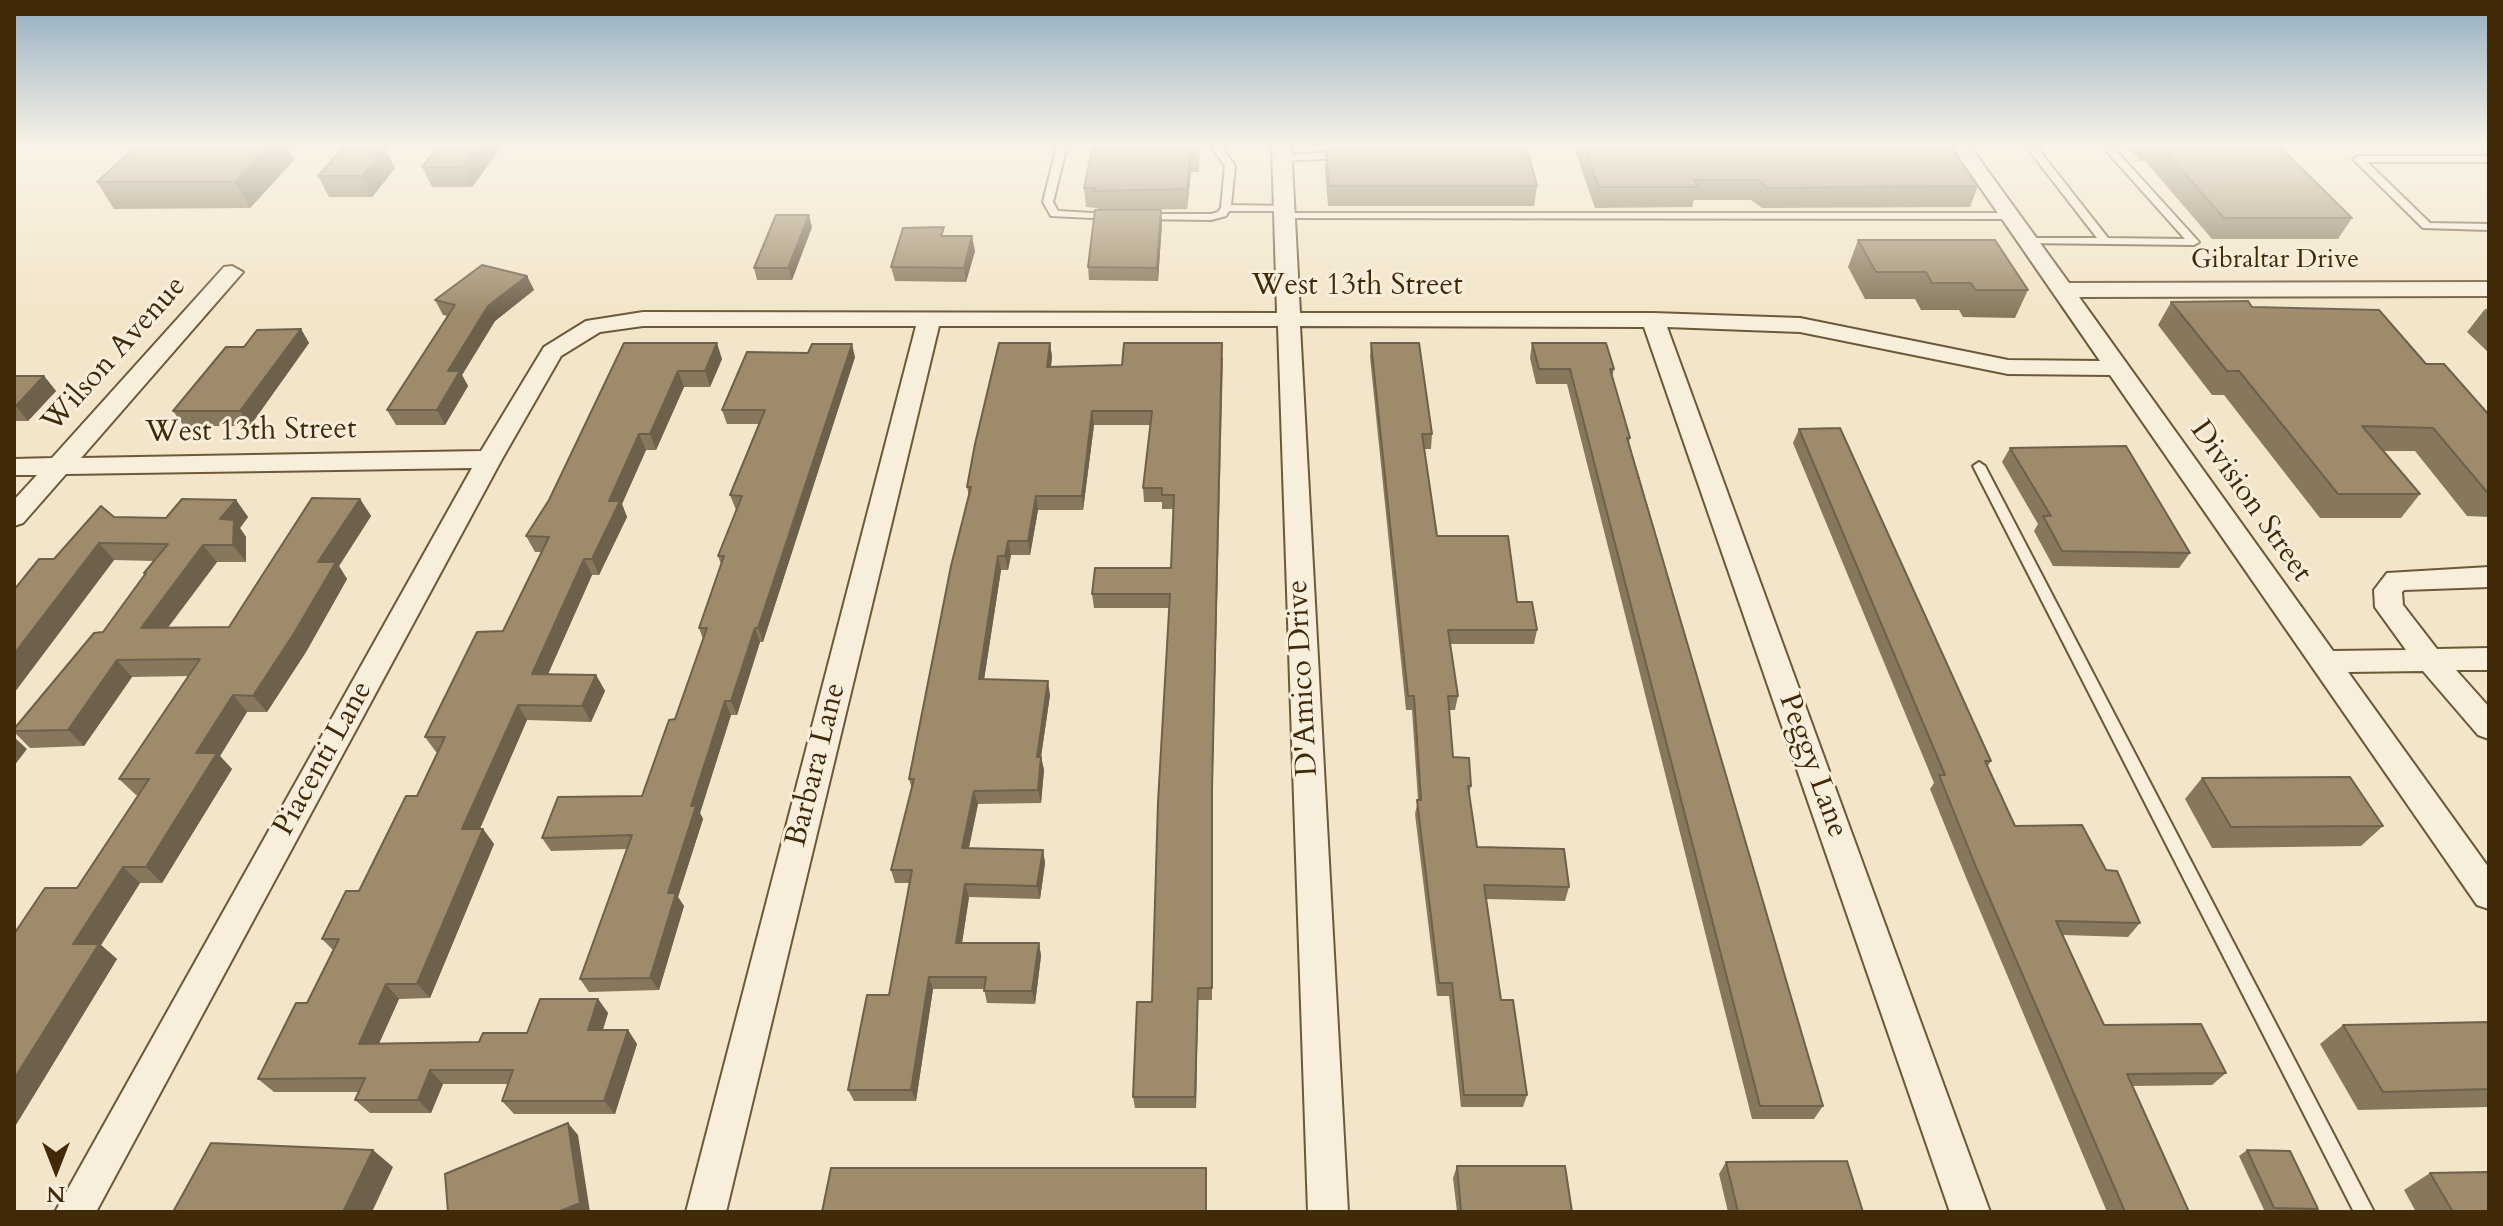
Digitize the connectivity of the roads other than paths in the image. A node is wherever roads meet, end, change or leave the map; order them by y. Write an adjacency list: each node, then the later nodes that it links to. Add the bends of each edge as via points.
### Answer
1 (1048, 202): 11 (lane, via 1055,214)
2 (1227, 202): 8 (lane)
3 (1283, 202): 9 (street, D'Amico Drive)
4 (1999, 202): 10 (street, Division Street)
5 (2074, 202): 15 (lane)
6 (2158, 202): 15 (lane, via 2194,242)
7 (2403, 202): 13 (lane, via 2427,226)
8 (1226, 208): 9 (lane); 12 (lane, via 1211,217)
9 (1283, 212): 10 (lane); 20 (street, D'Amico Drive)
10 (2009, 216): 14 (street, Division Street)
11 (1118, 217)
12 (1133, 217)
13 (2489, 227)
14 (2027, 241): 15 (lane); 18 (street, Division Street)
15 (2105, 242)
16 (232, 272): 27 (street, Wilson Avenue)
17 (2489, 289): 18 (street, Gibraltar Drive)
18 (2061, 290): 23 (street, Division Street)
19 (929, 319): 20 (street, West 13th Street); 22 (street, West 13th Street, via 643,319); 36 (street, Barbara Lane)
20 (1287, 319): 21 (street, West 13th Street); 37 (street, D'Amico Drive)
21 (1653, 320): 23 (street, West 13th Street, via 1800,325 2008,367); 38 (street, Peggy Lane)
22 (594, 326): 24 (street, Piacenti Lane, via 552,352)
23 (2115, 368): 32 (street, Division Street)
24 (489, 459): 27 (street, West 13th Street); 35 (street, Piacenti Lane)
25 (1979, 466): 39 (lane)
26 (14, 467): 27 (street, West 13th Street)
27 (58, 467): 28 (street, Wilson Avenue)
28 (14, 517)
29 (2489, 577): 30 (street, via 2397,580 2388,590 2389,607)
30 (2429, 659): 31 (street); 32 (street); 33 (street)
31 (2489, 659)
32 (2325, 662): 34 (street, Division Street)
33 (2489, 727)
34 (2489, 895)
35 (75, 1212)
36 (706, 1212)
37 (1328, 1212)
38 (1970, 1212)
39 (2364, 1212)

